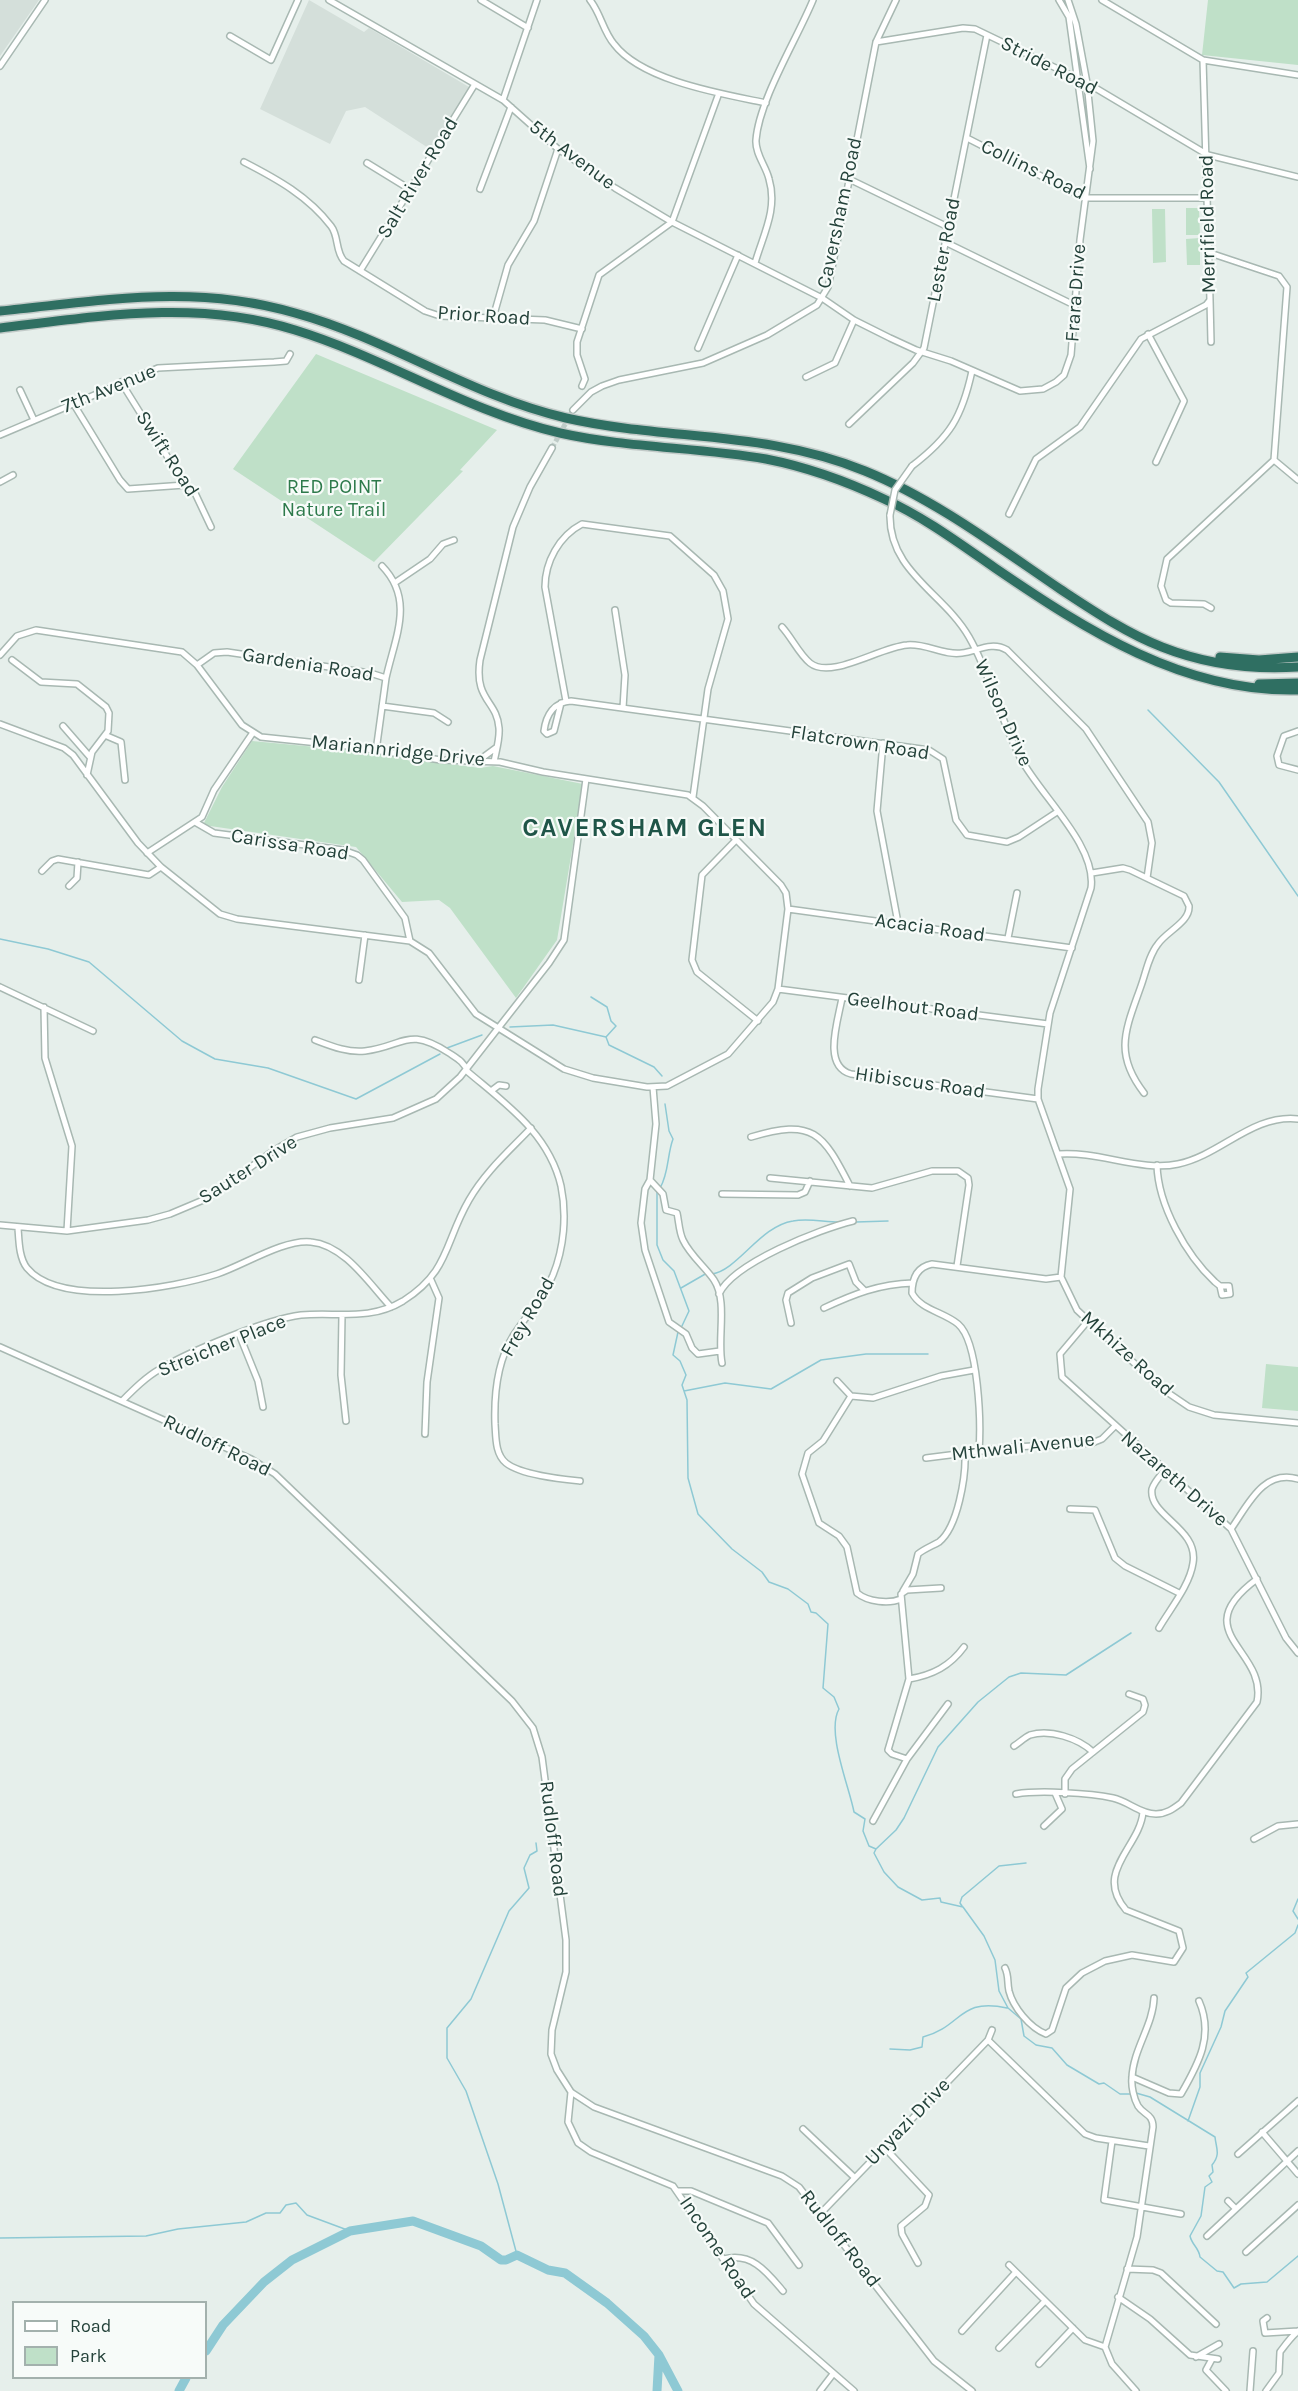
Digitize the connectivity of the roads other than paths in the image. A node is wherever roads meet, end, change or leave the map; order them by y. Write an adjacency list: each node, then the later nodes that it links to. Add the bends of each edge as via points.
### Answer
1 (45, 0): 17 (street)
2 (298, 0): 14 (street, via 272,60)
3 (329, 0): 21 (street, 5th Avenue)
4 (481, 0): 12 (street)
5 (537, 0): 12 (street)
6 (590, 0): 22 (street, via 602,16 614,46 660,76)
7 (813, 0): 24 (street)
8 (896, 0): 15 (street, Caversham Road)
9 (1059, 0): 19 (street, Frara Drive, via 1069,17)
10 (1068, 0): 20 (street, Frara Drive)
11 (1102, 0): 16 (street)
12 (528, 27): 23 (street)
13 (987, 35): 15 (street, Stride Road, via 963,28); 19 (street, Stride Road); 26 (street, Lester Road)
14 (230, 36)
15 (876, 42): 33 (street, Caversham Road)
16 (1203, 60): 18 (street); 28 (street, Merrifield Road)
17 (0, 66)
18 (1298, 75)
19 (1079, 80): 20 (street, Stride Road); 31 (street, Frara Drive)
20 (1087, 83): 28 (street, Stride Road); 31 (street, Frara Drive, via 1093,141)
21 (475, 84): 23 (street, 5th Avenue); 35 (street, Salt River Road)
22 (719, 93): 24 (street); 38 (street)
23 (503, 100): 25 (street, 5th Avenue)
24 (766, 103): 43 (street, via 756,140 773,202)
25 (511, 107): 27 (street, 5th Avenue); 34 (street)
26 (968, 138): 36 (street, Collins Road); 39 (street, Lester Road)
27 (558, 149): 38 (street, 5th Avenue); 49 (street, via 534,221 508,265)
28 (1208, 155): 32 (street, Stride Road); 37 (street, Merrifield Road)
29 (244, 162): 44 (street, Prior Road, via 299,193 332,227 341,258)
30 (367, 163): 35 (street)
31 (1090, 170): 36 (street, Frara Drive)
32 (1298, 177)
33 (849, 179): 39 (street); 45 (street, Caversham Road, via 832,268)
34 (480, 189)
35 (411, 190): 44 (street, Salt River Road)
36 (1084, 198): 37 (street, Collins Road); 47 (street, Frara Drive)
37 (1208, 198): 41 (street, Merrifield Road)
38 (672, 222): 42 (street, 5th Avenue); 52 (street, via 602,271)
39 (948, 227): 40 (street, Lester Road)
40 (945, 242): 47 (street); 56 (street, Lester Road)
41 (1210, 253): 46 (street, Merrifield Road); 69 (street, via 1279,276 1287,287)
42 (738, 255): 43 (street, 5th Avenue); 55 (street)
43 (755, 263): 45 (street, 5th Avenue)
44 (360, 271): 49 (street, Prior Road, via 434,315)
45 (822, 298): 50 (street, 5th Avenue); 64 (street, Caversham Road, via 802,315 741,348 703,363 602,386)
46 (1210, 300): 53 (street, Merrifield Road); 54 (street)
47 (1074, 305): 58 (street, Frara Drive, via 1071,355 1064,375 1043,389 1011,389)
48 (0, 311): 83 (highway, via 158,295 256,303 319,320 475,388 564,417 742,439 820,454 895,484 1097,614)
49 (493, 318): 52 (street, Prior Road, via 544,320)
50 (854, 320): 56 (street, 5th Avenue); 59 (street, via 835,363)
51 (0, 328): 91 (highway, via 159,311 244,318 314,336 442,393 542,428 619,444 797,466 863,489 924,519 1080,623 1131,652 1185,674)
52 (582, 330): 61 (street, via 577,350 585,379)
53 (1148, 334): 70 (street, via 1184,401); 75 (street, Merrifield Road, via 1135,345 1080,427 1036,459)
54 (1211, 342)
55 (699, 348)
56 (922, 352): 58 (street); 66 (street)
57 (290, 354): 60 (street, 7th Avenue, via 286,361 165,366)
58 (972, 371): 84 (street, Wilson Drive, bridge, via 955,423 912,466 895,490 890,515 892,537 902,561 963,629)
59 (806, 377)
60 (121, 382): 63 (street, 7th Avenue); 74 (street, Swift Road)
61 (582, 386)
62 (20, 390): 65 (street)
63 (73, 403): 65 (street, 7th Avenue); 74 (street, via 128,489)
64 (573, 410)
65 (34, 420): 67 (street, 7th Avenue)
66 (849, 424)
67 (0, 435)
68 (552, 448): 105 (street, via 513,528 480,660 477,678 498,721)
69 (1274, 460): 72 (street); 80 (street, via 1167,559 1161,586 1166,600)
70 (1156, 462)
71 (13, 475): 73 (street)
72 (1298, 480)
73 (0, 482)
74 (185, 485): 76 (street, Swift Road, via 194,491)
75 (1009, 514)
76 (211, 527)
77 (453, 540): 79 (street)
78 (382, 566): 79 (street)
79 (396, 582): 90 (street, via 402,608)
80 (1211, 608)
81 (615, 610): 96 (street, via 625,675)
82 (782, 627): 84 (street, via 809,662 820,668 837,667 879,650 907,645 954,653)
83 (1162, 647): 86 (highway, via 1239,659); 89 (highway, via 1242,667)
84 (975, 650): 115 (street, Wilson Drive, via 1020,757); 123 (street, via 998,646 1007,650 1091,736 1151,830)
85 (0, 655): 88 (street, via 17,636 36,630 177,649)
86 (1298, 657)
87 (12, 660): 103 (street, via 35,680 70,682 82,687 106,707 110,723)
88 (197, 665): 90 (street, Gardenia Road, via 214,653 227,652); 102 (street)
89 (1298, 667)
90 (386, 678): 95 (street, Gardenia Road)
91 (1233, 683): 92 (highway); 93 (highway, via 1270,691)
92 (1298, 683)
93 (1298, 690)
94 (563, 702): 94 (street, via 554,732 547,734 547,715); 96 (street); 97 (street, via 545,572 551,555 574,528 593,524 670,536 719,581 728,619 708,689)
95 (382, 706): 98 (street, via 434,714); 106 (street, Gardenia Road)
96 (623, 708): 97 (street)
97 (704, 719): 104 (street, Flatcrown Road); 114 (street)
98 (448, 722)
99 (0, 724): 111 (street, via 64,748)
100 (63, 726): 107 (street)
101 (1298, 731): 110 (street, via 1284,736 1277,756 1279,765)
102 (252, 734): 106 (street, Mariannridge Drive); 116 (street, via 214,790 202,817)
103 (107, 736): 107 (street); 113 (street, via 121,742)
104 (883, 744): 115 (street, Flatcrown Road, via 929,750 943,759 956,820 967,835 1007,842); 129 (street, via 877,811)
105 (497, 746): 108 (street); 109 (street)
106 (376, 751): 108 (street, Mariannridge Drive)
107 (90, 757): 111 (street)
108 (476, 762): 109 (street, Mariannridge Drive)
109 (494, 762): 112 (street, Mariannridge Drive)
110 (1298, 770)
111 (87, 775): 118 (street)
112 (586, 779): 114 (street, Mariannridge Drive); 141 (street, Sauter Drive, via 564,940)
113 (125, 780)
114 (693, 797): 117 (street)
115 (1057, 812): 122 (street, Wilson Drive, via 1085,854)
116 (195, 822): 118 (street); 132 (street, Carissa Road, via 214,833 357,855 405,918)
117 (736, 840): 126 (street, via 781,885); 139 (street, via 702,875 692,960 698,972)
118 (147, 853): 120 (street)
119 (78, 862): 120 (street, via 149,875); 121 (street, via 55,860); 124 (street, via 77,878)
120 (161, 867): 130 (street, via 228,917)
121 (42, 871)
122 (1092, 873): 123 (street, via 1123,868); 133 (street)
123 (1147, 878): 148 (street, via 1184,896 1189,906 1188,914 1156,948 1124,1037 1128,1068)
124 (69, 886)
125 (1017, 894): 131 (street)
126 (788, 909): 127 (street, Acacia Road); 128 (street)
127 (799, 910): 128 (street); 129 (street, Acacia Road)
128 (787, 917): 136 (street)
129 (898, 923): 131 (street, Acacia Road)
130 (365, 935): 132 (street); 134 (street)
131 (1008, 938): 133 (street, Acacia Road)
132 (410, 941): 141 (street, via 429,953 476,1014)
133 (1072, 948): 140 (street)
134 (359, 980)
135 (0, 987): 138 (street)
136 (778, 989): 137 (street, Geelhout Road); 139 (street)
137 (842, 998): 140 (street, Geelhout Road); 149 (street, Hibiscus Road, via 834,1053 840,1070)
138 (44, 1007): 142 (street); 163 (street, via 45,1058 72,1146)
139 (758, 1021): 146 (street, via 721,1059 674,1084)
140 (1048, 1024): 149 (street)
141 (497, 1028): 144 (street, Sauter Drive); 146 (street, via 574,1074)
142 (93, 1031)
143 (315, 1040): 144 (street, Frey Road, via 354,1051 420,1039 436,1045)
144 (466, 1068): 147 (street, Frey Road); 163 (street, Sauter Drive, via 450,1088 417,1110 297,1137 208,1198 190,1206 148,1220)
145 (506, 1086): 147 (street, via 499,1085)
146 (653, 1087): 157 (street, via 656,1124)
147 (491, 1091): 151 (street, Frey Road)
148 (1144, 1093)
149 (1038, 1099): 153 (street)
150 (1298, 1119): 154 (street, via 1269,1121 1192,1160)
151 (531, 1128): 166 (street, via 492,1168 470,1199); 194 (street, Frey Road, via 543,1142 557,1173 564,1227 553,1275 502,1359 495,1416 497,1443 502,1460 520,1470)
152 (752, 1137): 158 (street, via 810,1130 838,1162)
153 (1059, 1154): 154 (street); 165 (street, via 1070,1197)
154 (1157, 1165): 168 (street, via 1162,1199 1196,1262)
155 (770, 1178): 156 (street)
156 (810, 1181): 158 (street); 159 (street, via 805,1192 798,1195)
157 (651, 1182): 170 (street, via 663,1194 666,1210 676,1213 683,1240 715,1281); 178 (street, via 645,1189 642,1239 666,1316 686,1334 698,1354)
158 (850, 1186): 164 (street, via 878,1188 932,1171 950,1170 966,1175 969,1185)
159 (722, 1194)
160 (853, 1221): 170 (street, via 812,1233 756,1262 732,1276)
161 (0, 1225): 162 (street, Sauter Drive)
162 (18, 1228): 163 (street, Sauter Drive); 171 (street, via 21,1255 29,1271 52,1282 98,1292 138,1290 198,1279 294,1243 314,1242 341,1255)
163 (67, 1231)
164 (957, 1266): 165 (street, via 1046,1279); 167 (street, via 927,1265 916,1274)
165 (1061, 1277): 174 (street, Mkhize Road)
166 (431, 1280): 171 (street, Streicher Place); 188 (street, via 439,1298 426,1390)
167 (913, 1283): 169 (street); 180 (street, via 912,1293 917,1300 963,1329)
168 (1220, 1286)
169 (864, 1290): 172 (street); 175 (street, via 849,1264 812,1278 788,1293)
170 (718, 1295): 178 (street, via 722,1319)
171 (391, 1307): 173 (street, Streicher Place, via 372,1314)
172 (824, 1308)
173 (342, 1315): 176 (street, Streicher Place, via 292,1316); 185 (street)
174 (1087, 1322): 186 (street, Mkhize Road, via 1161,1388 1189,1407 1214,1415); 187 (street, Nazareth Drive, via 1060,1354 1060,1373)
175 (791, 1323)
176 (239, 1334): 183 (street, Streicher Place, via 161,1368); 184 (street, via 258,1381)
177 (0, 1347): 183 (street, Rudloff Road)
178 (720, 1352): 179 (street)
179 (722, 1363)
180 (974, 1370): 182 (street, via 941,1376 873,1398); 189 (street, via 981,1414)
181 (837, 1381): 182 (street)
182 (851, 1396): 201 (street, via 823,1441 808,1453 803,1478 819,1523 839,1536 847,1547 857,1593 873,1600)
183 (122, 1401): 225 (street, Rudloff Road, via 251,1459 275,1474 528,1720 542,1757 567,1946 551,2054)
184 (263, 1407)
185 (345, 1420)
186 (1298, 1423)
187 (1114, 1427): 189 (street, Mthwali Avenue, via 1092,1443); 192 (street, Nazareth Drive)
188 (425, 1434)
189 (979, 1451): 190 (street, Mthwali Avenue)
190 (965, 1453): 191 (street, Mthwali Avenue); 199 (street, via 964,1484 947,1529 939,1542 920,1552)
191 (926, 1458)
192 (1165, 1470): 196 (street, Nazareth Drive); 200 (street, via 1153,1487 1154,1500 1187,1536 1194,1554 1191,1571)
193 (1298, 1479): 196 (street, via 1282,1477 1268,1481)
194 (580, 1481)
195 (1070, 1509): 200 (street, via 1096,1512 1115,1558)
196 (1231, 1529): 197 (street, Nazareth Drive)
197 (1257, 1579): 204 (street, Nazareth Drive, via 1286,1638); 214 (street, via 1233,1600 1228,1626 1230,1638 1252,1668 1257,1682 1254,1708 1181,1803 1163,1813)
198 (941, 1588): 199 (street)
199 (903, 1591): 201 (street)
200 (1179, 1593): 202 (street)
201 (901, 1599): 205 (street)
202 (1159, 1628)
203 (964, 1647): 205 (street, via 942,1669)
204 (1298, 1653)
205 (909, 1679): 210 (street, via 888,1750)
206 (1129, 1694): 209 (street, via 1143,1699 1143,1712)
207 (948, 1704): 210 (street)
208 (1014, 1746): 209 (street, via 1031,1735 1050,1733)
209 (1093, 1752): 213 (street, via 1067,1774)
210 (907, 1759): 215 (street)
211 (1055, 1793): 212 (street); 213 (street); 217 (street, via 1062,1809)
212 (1016, 1794)
213 (1065, 1794): 214 (street, via 1113,1798)
214 (1143, 1812): 219 (street, via 1139,1828 1117,1867 1116,1888 1126,1910 1179,1931 1183,1948 1174,1962 1132,1955 1105,1961 1082,1973 1066,1988 1052,2030 1046,2034 1026,2020 1011,1997)
215 (873, 1821)
216 (1298, 1824): 218 (street, via 1278,1826)
217 (1044, 1826)
218 (1254, 1839)
219 (1005, 1968)
220 (1154, 1998): 224 (street, via 1152,2018 1145,2029)
221 (1199, 2001): 224 (street, via 1207,2033 1181,2094)
222 (992, 2030): 223 (street, Unyazi Drive)
223 (987, 2040): 229 (street, via 1081,2131); 230 (street, Unyazi Drive)
224 (1132, 2077): 231 (street, via 1137,2104 1150,2115 1153,2127)
225 (571, 2092): 237 (street, Income Road, via 568,2122 578,2143); 242 (street, Rudloff Road, via 594,2107 782,2176 799,2187)
226 (1298, 2101): 228 (street)
227 (803, 2129): 236 (street)
228 (1262, 2132): 233 (street); 234 (street)
229 (1112, 2141): 231 (street); 239 (street, via 1104,2200)
230 (884, 2146): 236 (street, Unyazi Drive); 247 (street, via 929,2195 925,2206 901,2226)
231 (1149, 2146): 239 (street)
232 (1298, 2151): 234 (street)
233 (1238, 2154)
234 (1287, 2161): 235 (street); 241 (street)
235 (1298, 2174)
236 (854, 2177): 242 (street, Unyazi Drive)
237 (678, 2191): 246 (street, Income Road); 248 (street, via 691,2191 768,2223)
238 (1228, 2201): 241 (street)
239 (1142, 2205): 243 (street); 250 (street)
240 (1298, 2205): 245 (street, via 1258,2246)
241 (1235, 2208): 244 (street)
242 (822, 2212): 269 (street, Rudloff Road, via 934,2361)
243 (1181, 2214)
244 (1207, 2235)
245 (1246, 2252)
246 (724, 2259): 252 (street, via 740,2257 758,2263); 266 (street, Income Road, via 754,2304)
247 (918, 2263)
248 (800, 2265)
249 (1009, 2265): 251 (street)
250 (1127, 2269): 253 (street); 256 (street, via 1161,2273)
251 (1016, 2272): 254 (street); 258 (street)
252 (783, 2291)
253 (1118, 2297): 261 (street); 264 (street)
254 (1045, 2301): 257 (street); 262 (street)
255 (1266, 2318): 259 (street, via 1266,2332)
256 (1216, 2324)
257 (1073, 2328): 261 (street, via 1090,2343); 265 (street)
258 (962, 2331)
259 (1298, 2331): 273 (street, via 1280,2352 1279,2373)
260 (1219, 2344): 264 (street)
261 (1105, 2347): 270 (street, via 1112,2364)
262 (999, 2348)
263 (1253, 2351): 272 (street)
264 (1196, 2357): 271 (street, via 1215,2359 1206,2370)
265 (1039, 2364)
266 (833, 2374): 267 (street); 268 (street, Income Road)
267 (820, 2391)
268 (854, 2391)
269 (972, 2391)
270 (1136, 2391)
271 (1226, 2391)
272 (1250, 2391)
273 (1266, 2391)

